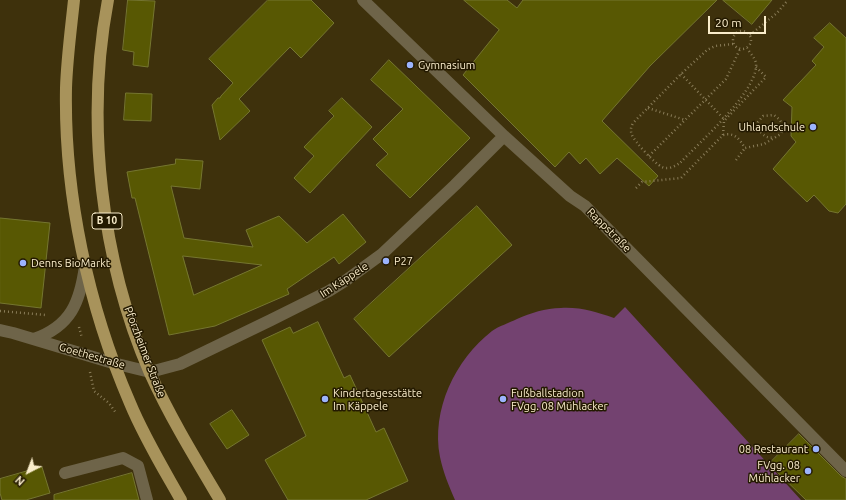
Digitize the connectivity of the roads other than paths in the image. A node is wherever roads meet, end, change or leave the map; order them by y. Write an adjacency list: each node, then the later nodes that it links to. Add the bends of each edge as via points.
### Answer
1 (74, 0): 5 (main road, B 10, via 66,88 68,139 74,208)
2 (108, 0): 9 (main road, Pforzheimer Straße / B 10, via 100,64 100,168 114,266 132,326)
3 (363, 0): 4 (street, Rappstraße)
4 (504, 136): 9 (street, Im Käppele, via 387,249 346,281 180,364); 10 (street, Rappstraße, via 570,196 585,206)
5 (85, 266): 7 (street, Goethestraße, via 79,298 70,313 55,328); 8 (main road, B 10)
6 (0, 330): 7 (street, Goethestraße)
7 (34, 339): 8 (street, Goethestraße)
8 (113, 363): 9 (street, Goethestraße); 13 (main road, B 10, via 130,405)
9 (150, 372): 14 (main road, Pforzheimer Straße / B 10, via 180,433)
10 (846, 471)
11 (65, 473): 12 (street, via 123,458 138,466)
12 (147, 500)
13 (181, 500)
14 (220, 500)

